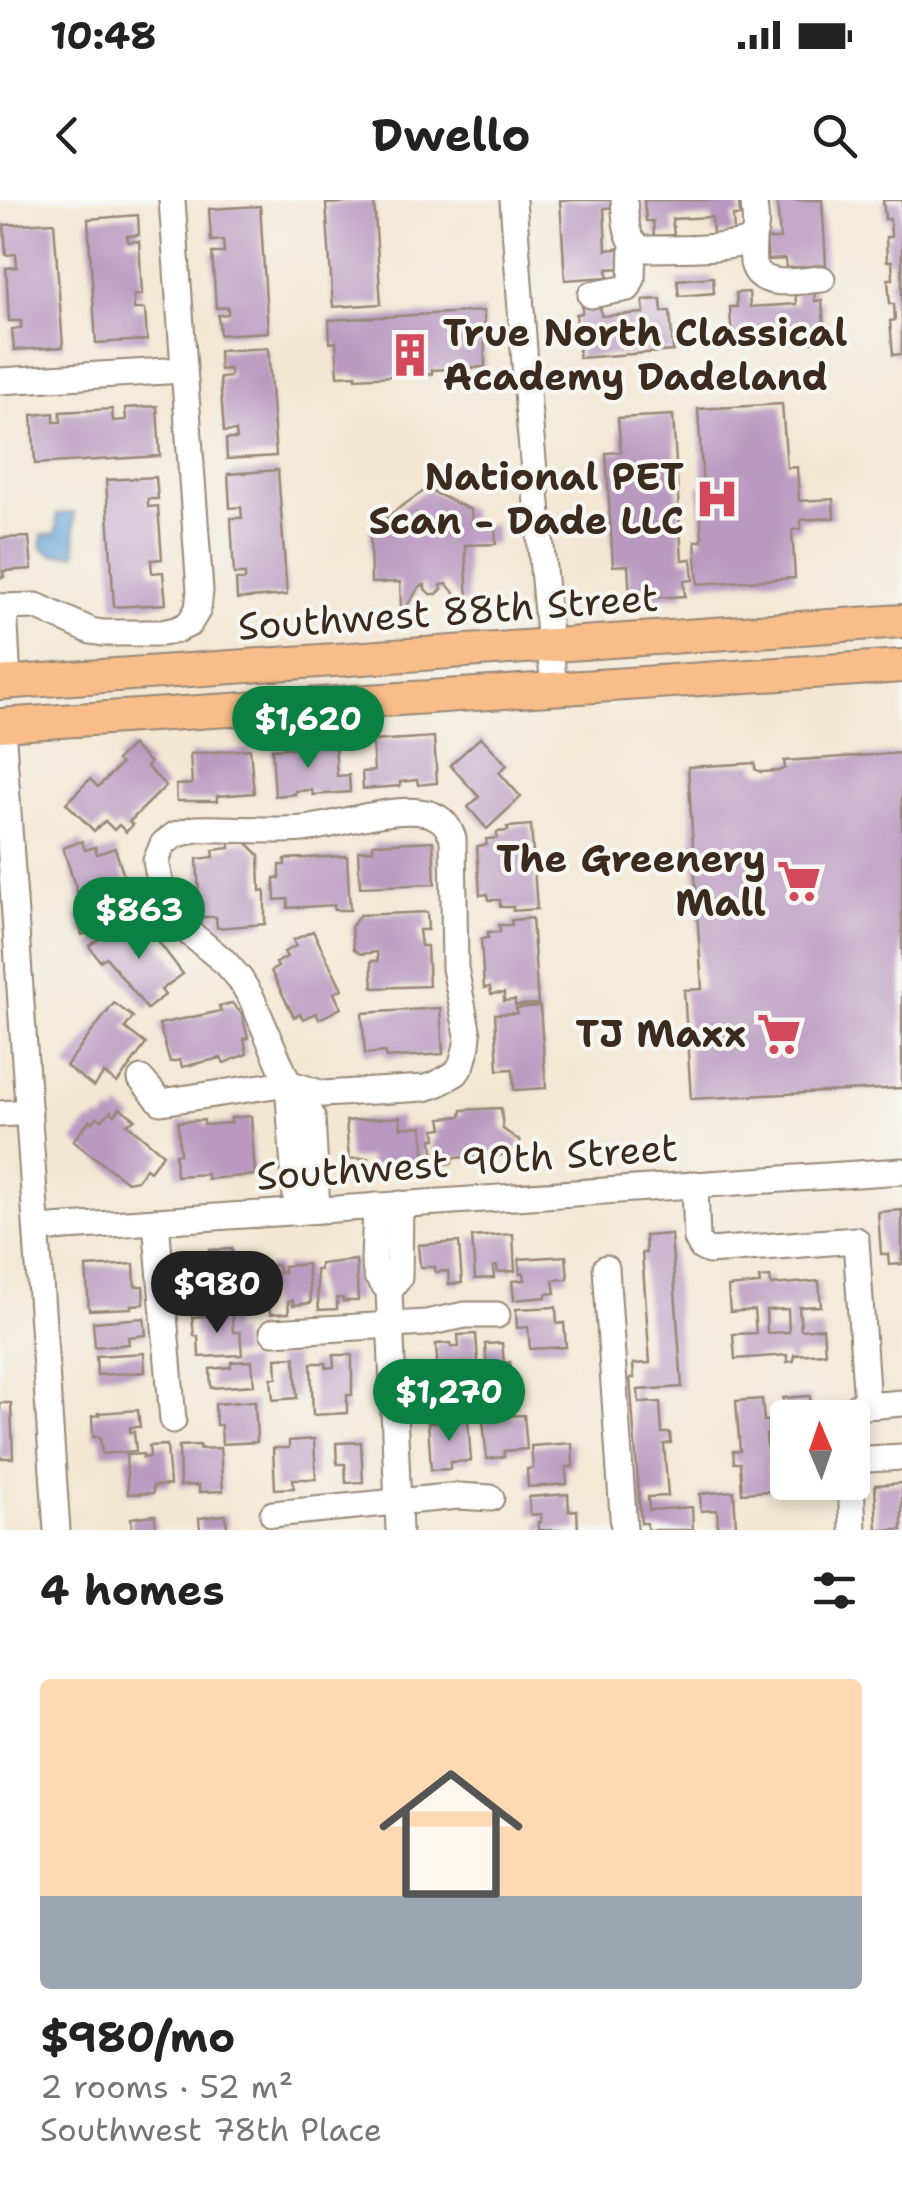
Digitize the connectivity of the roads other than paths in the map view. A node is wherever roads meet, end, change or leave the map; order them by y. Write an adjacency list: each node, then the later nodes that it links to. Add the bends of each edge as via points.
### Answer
1 (172, 200): 9 (street)
2 (513, 200): 13 (street)
3 (624, 200): 6 (street)
4 (754, 200): 5 (street)
5 (752, 238): 6 (street, via 729,246); 7 (street, via 754,266 762,277)
6 (633, 245): 8 (street, via 628,288)
7 (822, 279)
8 (591, 295)
9 (183, 370): 10 (street); 11 (street, via 200,591 189,624 103,634 44,608)
10 (5, 381)
11 (2, 607): 16 (street)
12 (902, 620): 13 (main road, Southwest 88th Street)
13 (550, 645): 15 (street); 16 (main road, Southwest 88th Street, via 54,679 12,706)
14 (902, 666): 15 (main road)
15 (554, 689): 16 (main road)
16 (2, 702): 19 (street)
17 (141, 1080): 18 (street, via 161,1102)
18 (288, 1083): 18 (street, via 252,999 226,963 180,924 166,900 156,871 162,844 188,830 303,829 412,812 440,819 453,838 454,968 468,1035 456,1074 424,1088 322,1094); 24 (street, via 312,1116)
19 (29, 1112): 20 (street); 26 (street)
20 (0, 1114)
21 (902, 1170): 22 (street, Southwest 90th Street)
22 (695, 1184): 23 (street, Southwest 90th Street); 31 (street, via 702,1248 856,1240)
23 (388, 1205): 24 (street, Southwest 90th Street); 29 (street, via 374,1260 388,1291)
24 (307, 1211): 25 (street, Southwest 90th Street)
25 (156, 1221): 26 (street, Southwest 90th Street); 34 (street)
26 (38, 1229): 41 (street)
27 (606, 1268): 43 (street)
28 (497, 1315): 29 (street)
29 (390, 1325): 30 (street); 39 (street)
30 (273, 1332)
31 (857, 1400)
32 (902, 1403): 33 (street)
33 (870, 1409)
34 (173, 1420)
35 (902, 1457): 36 (street)
36 (870, 1459)
37 (490, 1498): 39 (street)
38 (852, 1500): 44 (street)
39 (397, 1502): 40 (street); 42 (street)
40 (272, 1514)
41 (58, 1530)
42 (399, 1530)
43 (624, 1530)
44 (854, 1530)

